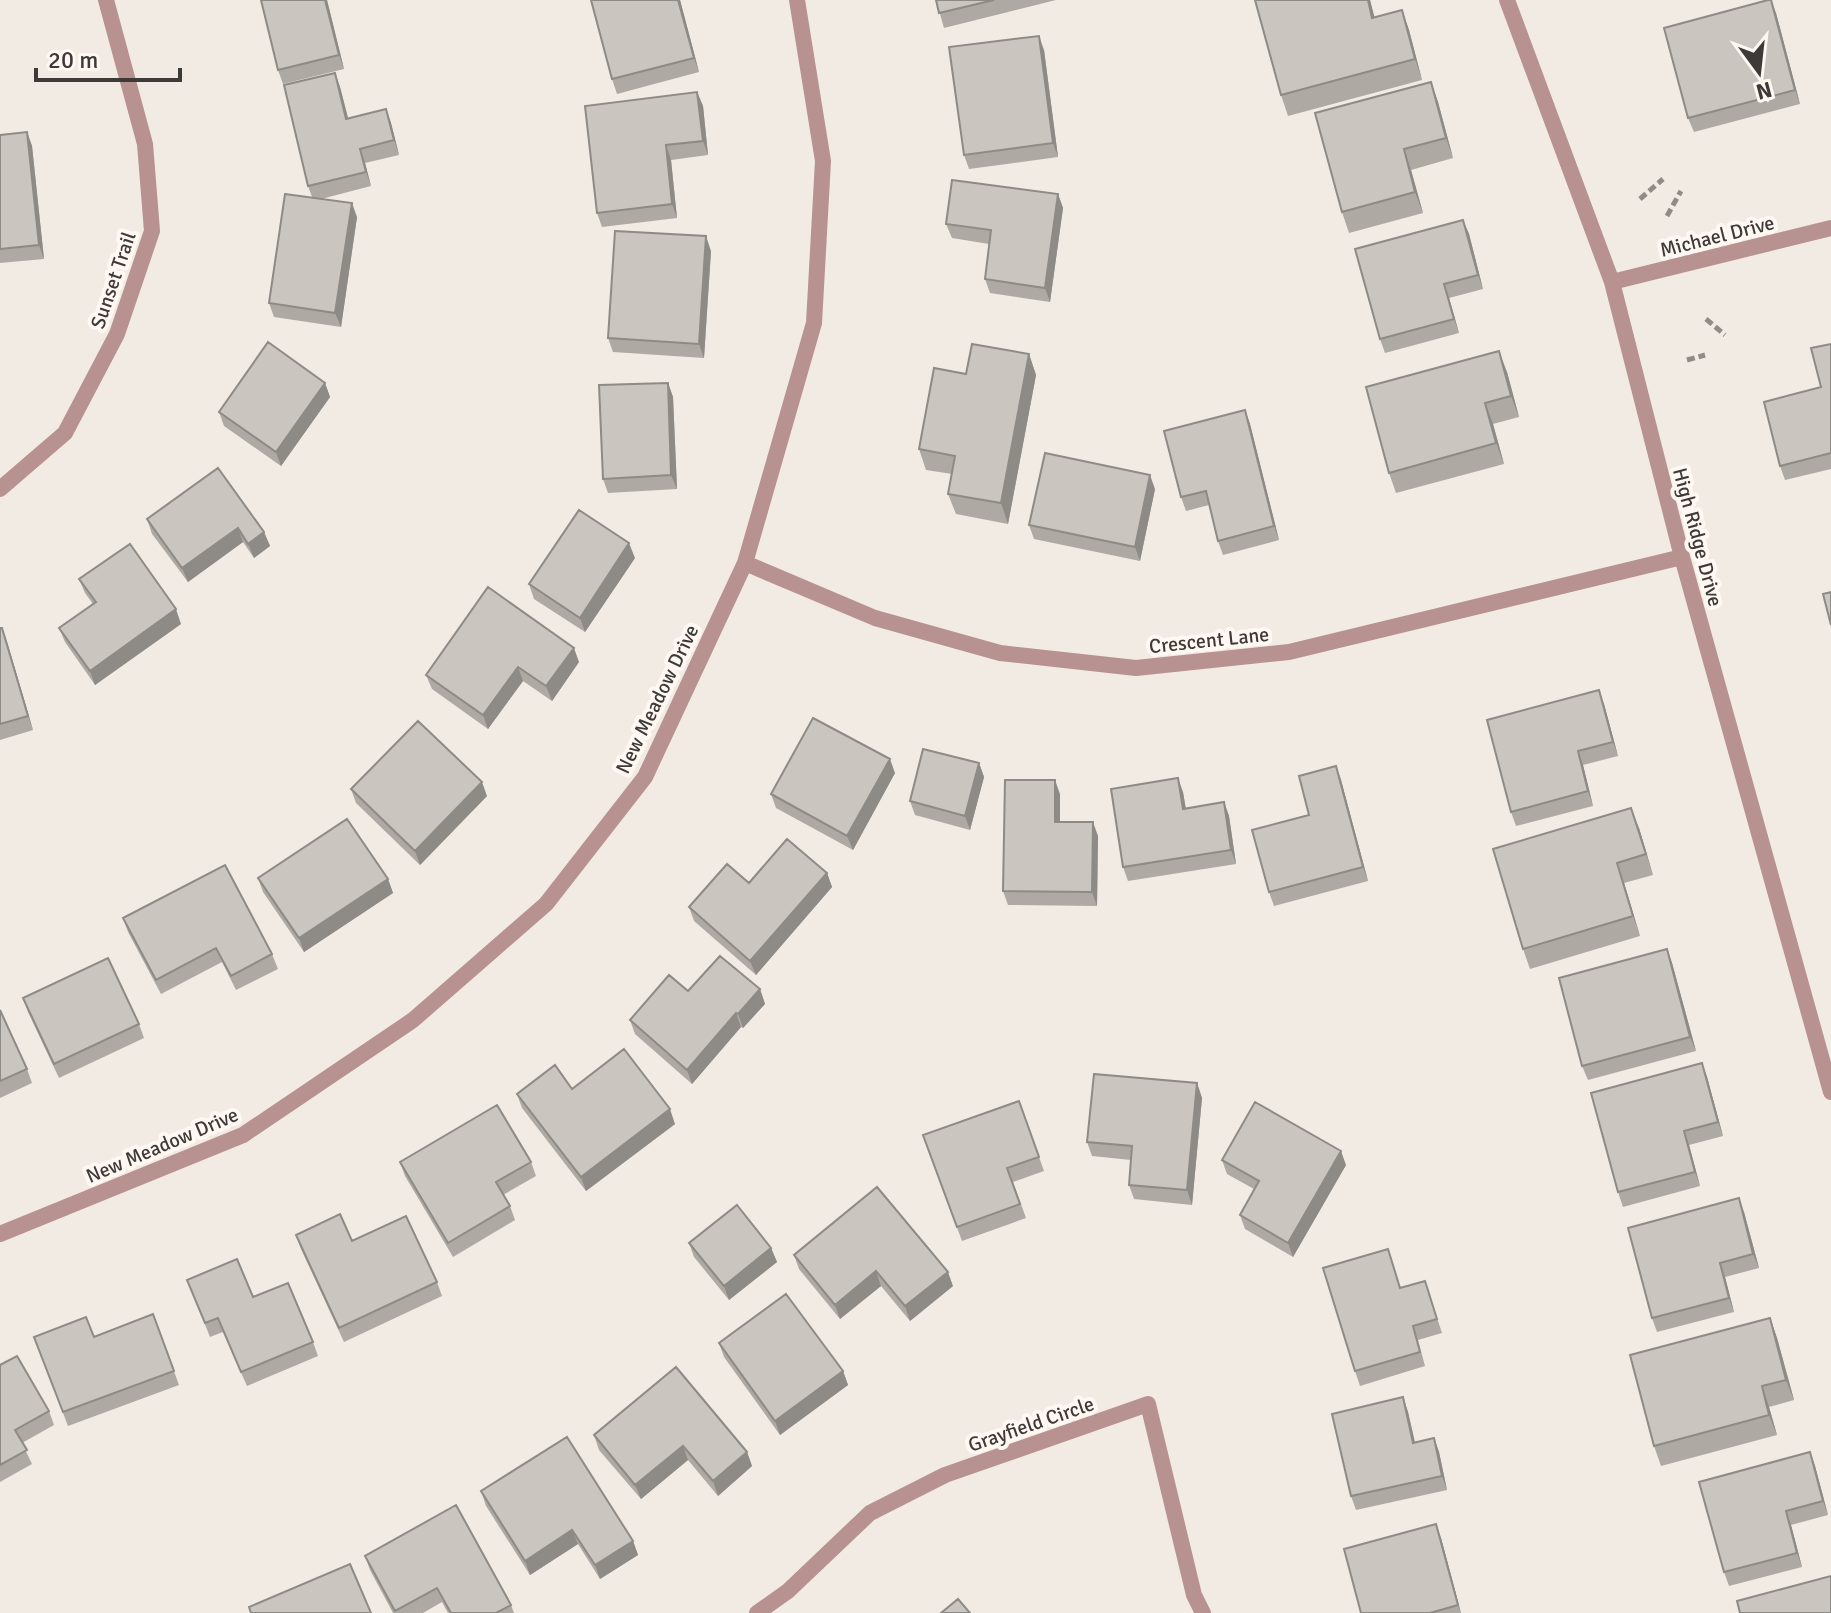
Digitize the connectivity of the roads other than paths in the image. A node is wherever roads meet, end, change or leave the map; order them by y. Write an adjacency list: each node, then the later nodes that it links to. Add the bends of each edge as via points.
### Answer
1 (106, 0): 6 (street, Sunset Trail, via 145,144 152,231 117,334 65,433)
2 (797, 0): 8 (street, New Meadow Drive, via 823,161 814,323)
3 (1507, 0): 5 (street, High Ridge Drive)
4 (1831, 228): 5 (street, Michael Drive)
5 (1612, 282): 7 (street, High Ridge Drive)
6 (0, 489)
7 (1682, 557): 8 (street, Crescent Lane, via 1289,652 1136,668 1000,653 875,618); 9 (street, High Ridge Drive)
8 (745, 563): 10 (street, New Meadow Drive, via 645,777 546,904 413,1020 243,1135)
9 (1831, 1092)
10 (0, 1234)
11 (757, 1613): 12 (street, Grayfield Circle, via 788,1591 870,1513 945,1475 1148,1404 1194,1595)
12 (1203, 1613)

